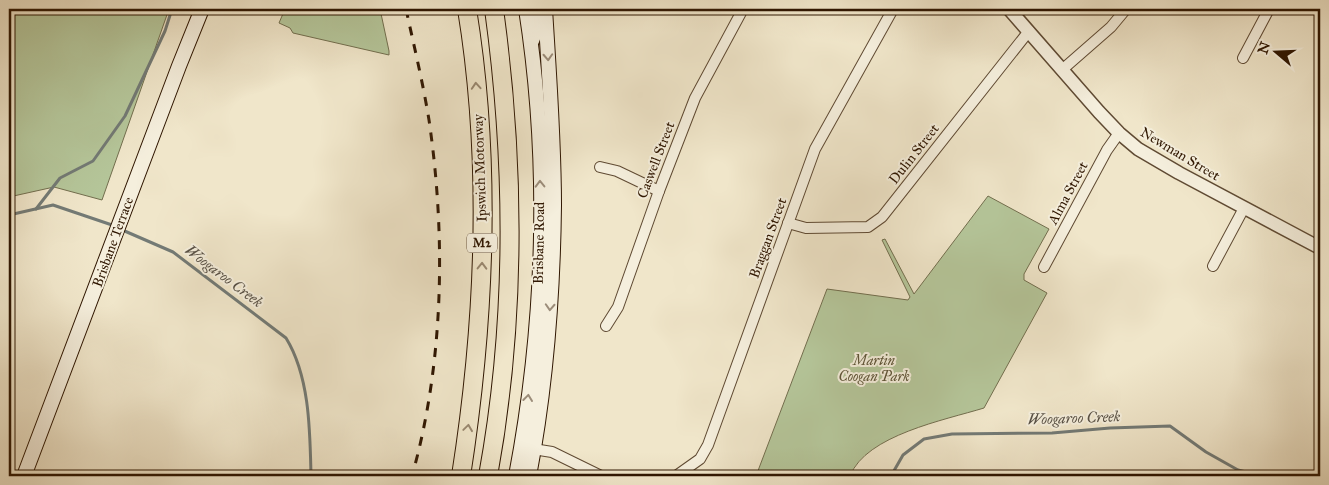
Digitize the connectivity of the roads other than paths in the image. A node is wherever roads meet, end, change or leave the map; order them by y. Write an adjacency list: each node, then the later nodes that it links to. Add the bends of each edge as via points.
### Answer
1 (202, 9): 27 (main road, Brisbane Terrace)
2 (467, 9): 28 (highway, Ipswich Motorway / M2, one-way to 2, via 478,343 482,226 479,121)
3 (494, 9): 29 (highway, Ipswich Motorway / M2, via 504,94 509,229 501,388)
4 (526, 9): 13 (main road, Brisbane Road)
5 (534, 9): 13 (street, via 536,33)
6 (545, 9): 25 (main road, Brisbane Road, one-way to 25, via 553,154 553,259 546,359)
7 (743, 9): 18 (street, Caswell Street, via 695,98)
8 (893, 9): 20 (street, Braggan Street, via 815,149)
9 (1008, 9): 12 (street, Newman Street)
10 (1126, 9): 15 (street, via 1112,27)
11 (1270, 9): 14 (street)
12 (1029, 31): 15 (street, Newman Street); 20 (street, Dulin Street, via 882,216 868,227 806,228)
13 (531, 46): 25 (main road, Brisbane Road, one-way to 13, via 540,253 539,141)
14 (1243, 58)
15 (1063, 69): 16 (street, Newman Street)
16 (1119, 133): 19 (street, Newman Street, via 1160,162); 23 (street, Alma Street)
17 (600, 167): 18 (street, via 617,171)
18 (659, 191): 24 (street, Caswell Street, via 618,307)
19 (1244, 208): 21 (street, Newman Street); 22 (street)
20 (788, 223): 34 (street, Braggan Street, via 708,445 700,459)
21 (1320, 248)
22 (1213, 266)
23 (1044, 267)
24 (606, 326)
25 (528, 448): 26 (street, via 552,452); 30 (main road, Brisbane Road); 31 (main road, Brisbane Road)
26 (585, 468): 32 (lane); 33 (street)
27 (24, 476)
28 (461, 476)
29 (488, 476)
30 (516, 476)
31 (529, 476)
32 (577, 476)
33 (601, 476)
34 (676, 476)

